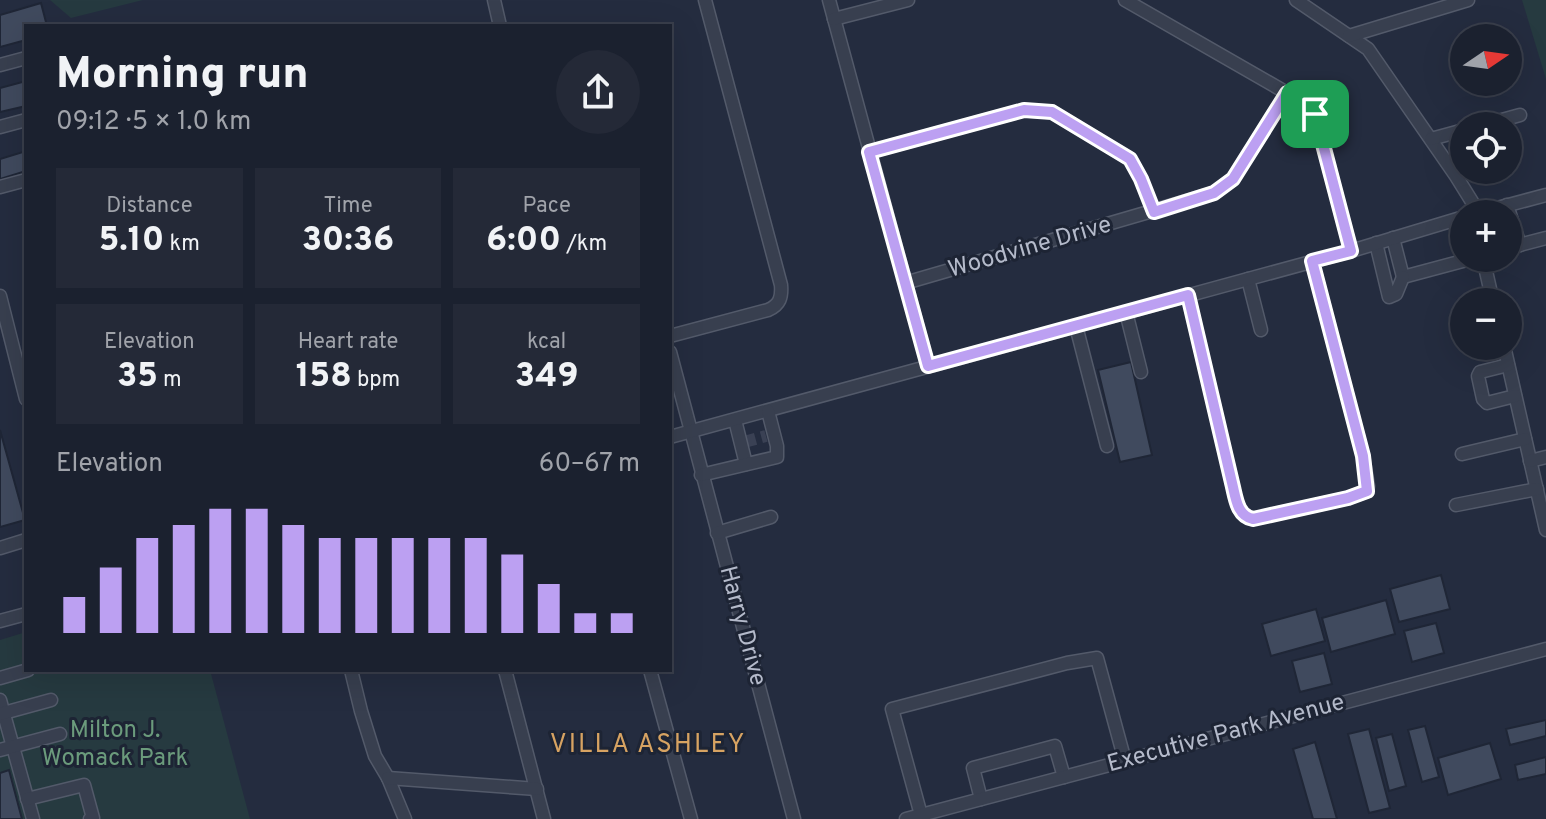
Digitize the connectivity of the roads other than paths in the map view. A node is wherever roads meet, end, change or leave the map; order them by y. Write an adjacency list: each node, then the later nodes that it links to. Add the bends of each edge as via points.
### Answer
1 (494, 0): 9 (street)
2 (705, 0): 41 (street, via 782,292 768,310)
3 (829, 0): 8 (street)
4 (908, 0): 8 (street)
5 (1125, 0): 13 (street)
6 (1296, 0): 10 (street)
7 (1468, 0): 10 (street)
8 (834, 19): 18 (street)
9 (500, 24)
10 (1349, 36): 17 (street, via 1368,49)
11 (24, 59): 12 (street)
12 (0, 65)
13 (1287, 93): 24 (street, Woodvine Drive, via 1233,179 1214,193); 30 (street, via 1315,114)
14 (24, 121): 15 (street)
15 (0, 127)
16 (1450, 134): 17 (street)
17 (1431, 139): 22 (street)
18 (869, 152): 24 (street, via 1024,110 1052,112 1130,159); 35 (street)
19 (24, 181): 20 (street)
20 (0, 187)
21 (1545, 198): 23 (street)
22 (1469, 200)
23 (1522, 202)
24 (1154, 212): 35 (street, Woodvine Drive)
25 (1450, 221): 26 (street)
26 (1393, 238): 28 (street); 33 (street)
27 (1546, 238): 29 (street)
28 (1376, 243): 30 (street); 33 (street, via 1389,297 1396,294)
29 (1522, 245)
30 (1351, 251): 31 (street)
31 (1312, 261): 34 (street); 36 (street, via 1366,477 1367,491 1348,498 1253,519 1242,513)
32 (1450, 264): 33 (street)
33 (1403, 277)
34 (1248, 279): 36 (street); 40 (street)
35 (905, 283): 45 (street)
36 (1188, 295): 38 (street)
37 (0, 296): 47 (street)
38 (1126, 312): 39 (street); 46 (street)
39 (1076, 326): 45 (street); 54 (street)
40 (1261, 330)
41 (672, 335)
42 (672, 360): 51 (street, Harry Drive)
43 (1507, 360): 44 (street)
44 (1508, 365): 48 (street); 48 (street, via 1480,372 1483,399 1487,403)
45 (928, 366): 49 (street)
46 (1141, 372)
47 (24, 391)
48 (1515, 396): 53 (street)
49 (768, 411): 50 (street); 58 (street, via 777,457)
50 (735, 420): 51 (street); 58 (street)
51 (690, 432): 52 (street); 59 (street, Harry Drive)
52 (672, 436)
53 (1525, 439): 55 (street); 57 (street)
54 (1107, 446)
55 (1462, 454)
56 (1546, 457): 57 (street)
57 (1530, 461): 60 (street)
58 (746, 464): 59 (street)
59 (701, 475): 65 (street, Harry Drive)
60 (1537, 489): 61 (street); 62 (street)
61 (1456, 505)
62 (1543, 505): 64 (street)
63 (771, 517): 65 (street)
64 (1546, 530)
65 (717, 533): 92 (street, Harry Drive)
66 (24, 541): 67 (street)
67 (0, 548)
68 (24, 615): 69 (street)
69 (0, 621)
70 (1546, 649): 80 (street, Executive Park Avenue)
71 (24, 671): 75 (street)
72 (351, 672): 82 (street, via 375,756)
73 (506, 672): 83 (street)
74 (651, 672): 91 (street)
75 (0, 678)
76 (51, 700): 77 (street)
77 (1, 709): 79 (street)
78 (60, 734): 79 (street)
79 (6, 748): 84 (street)
80 (1125, 761): 81 (street, Executive Park Avenue); 86 (street, via 1097,658 921,701 892,709)
81 (1064, 777): 85 (street, Executive Park Avenue); 85 (street, via 1055,746 973,768)
82 (388, 778): 83 (street); 89 (street)
83 (537, 789): 90 (street)
84 (27, 799): 87 (street); 88 (street, via 84,785)
85 (981, 799): 86 (street, Executive Park Avenue)
86 (921, 815): 93 (street, Executive Park Avenue)
87 (33, 819)
88 (90, 819)
89 (405, 819)
90 (544, 819)
91 (691, 819)
92 (794, 819)
93 (906, 819)

